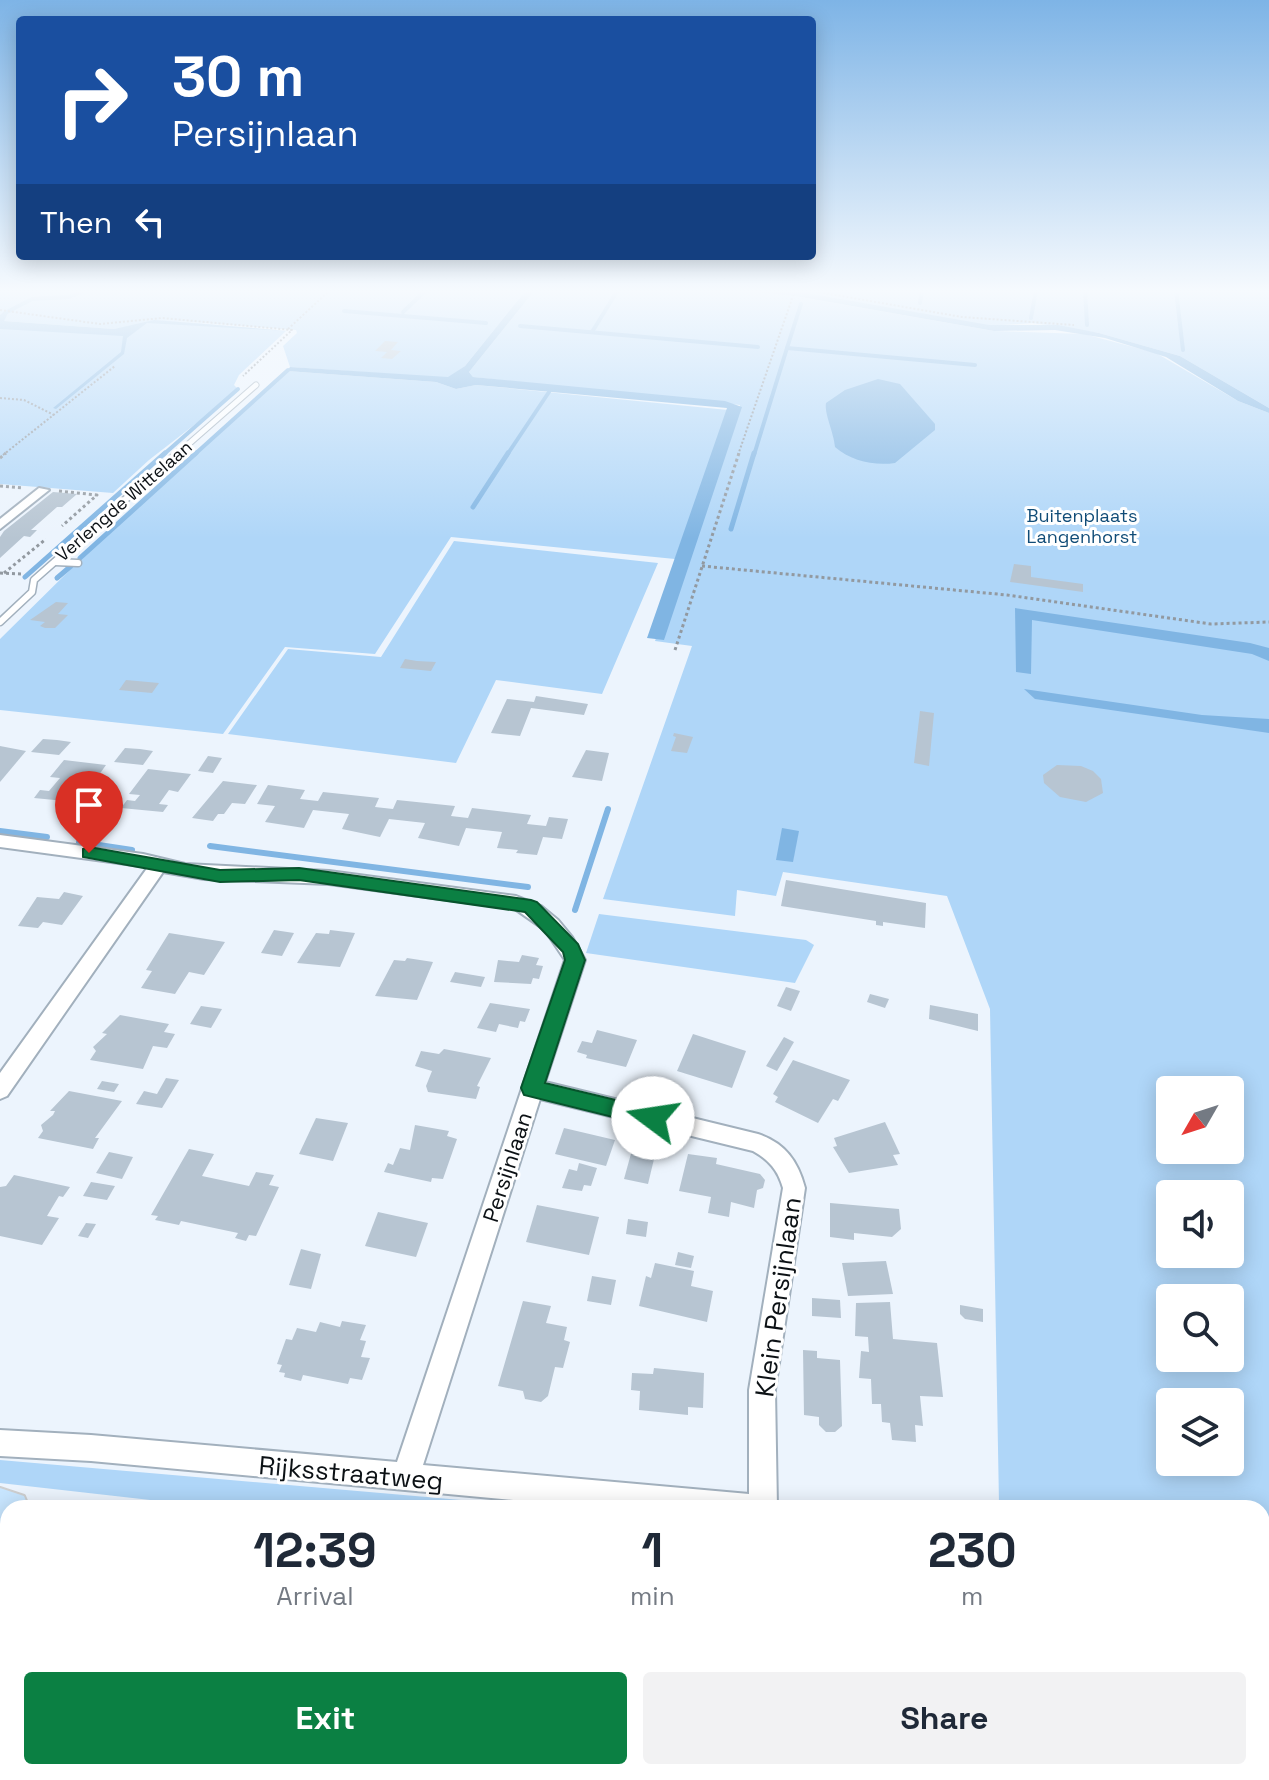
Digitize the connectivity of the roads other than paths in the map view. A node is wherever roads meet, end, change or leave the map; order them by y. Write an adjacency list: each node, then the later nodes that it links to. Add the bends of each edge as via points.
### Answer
1 (256, 385): 4 (lane, Verlengde Wittelaan)
2 (43, 490): 3 (street)
3 (0, 525)
4 (55, 562): 5 (lane); 6 (lane, Verlengde Wittelaan)
5 (78, 563)
6 (0, 622)
7 (0, 841): 8 (street)
8 (158, 866): 9 (street, Persijnlaan, via 220,876 299,874 531,906 575,960); 10 (street)
9 (532, 1088): 12 (street, Persijnlaan); 14 (street, Klein Persijnlaan, via 758,1143 789,1165 794,1188 762,1390)
10 (0, 1090)
11 (0, 1443): 12 (street, Rijksstraatweg)
12 (405, 1478): 13 (street, Rijksstraatweg)
13 (658, 1500)
14 (763, 1500)

